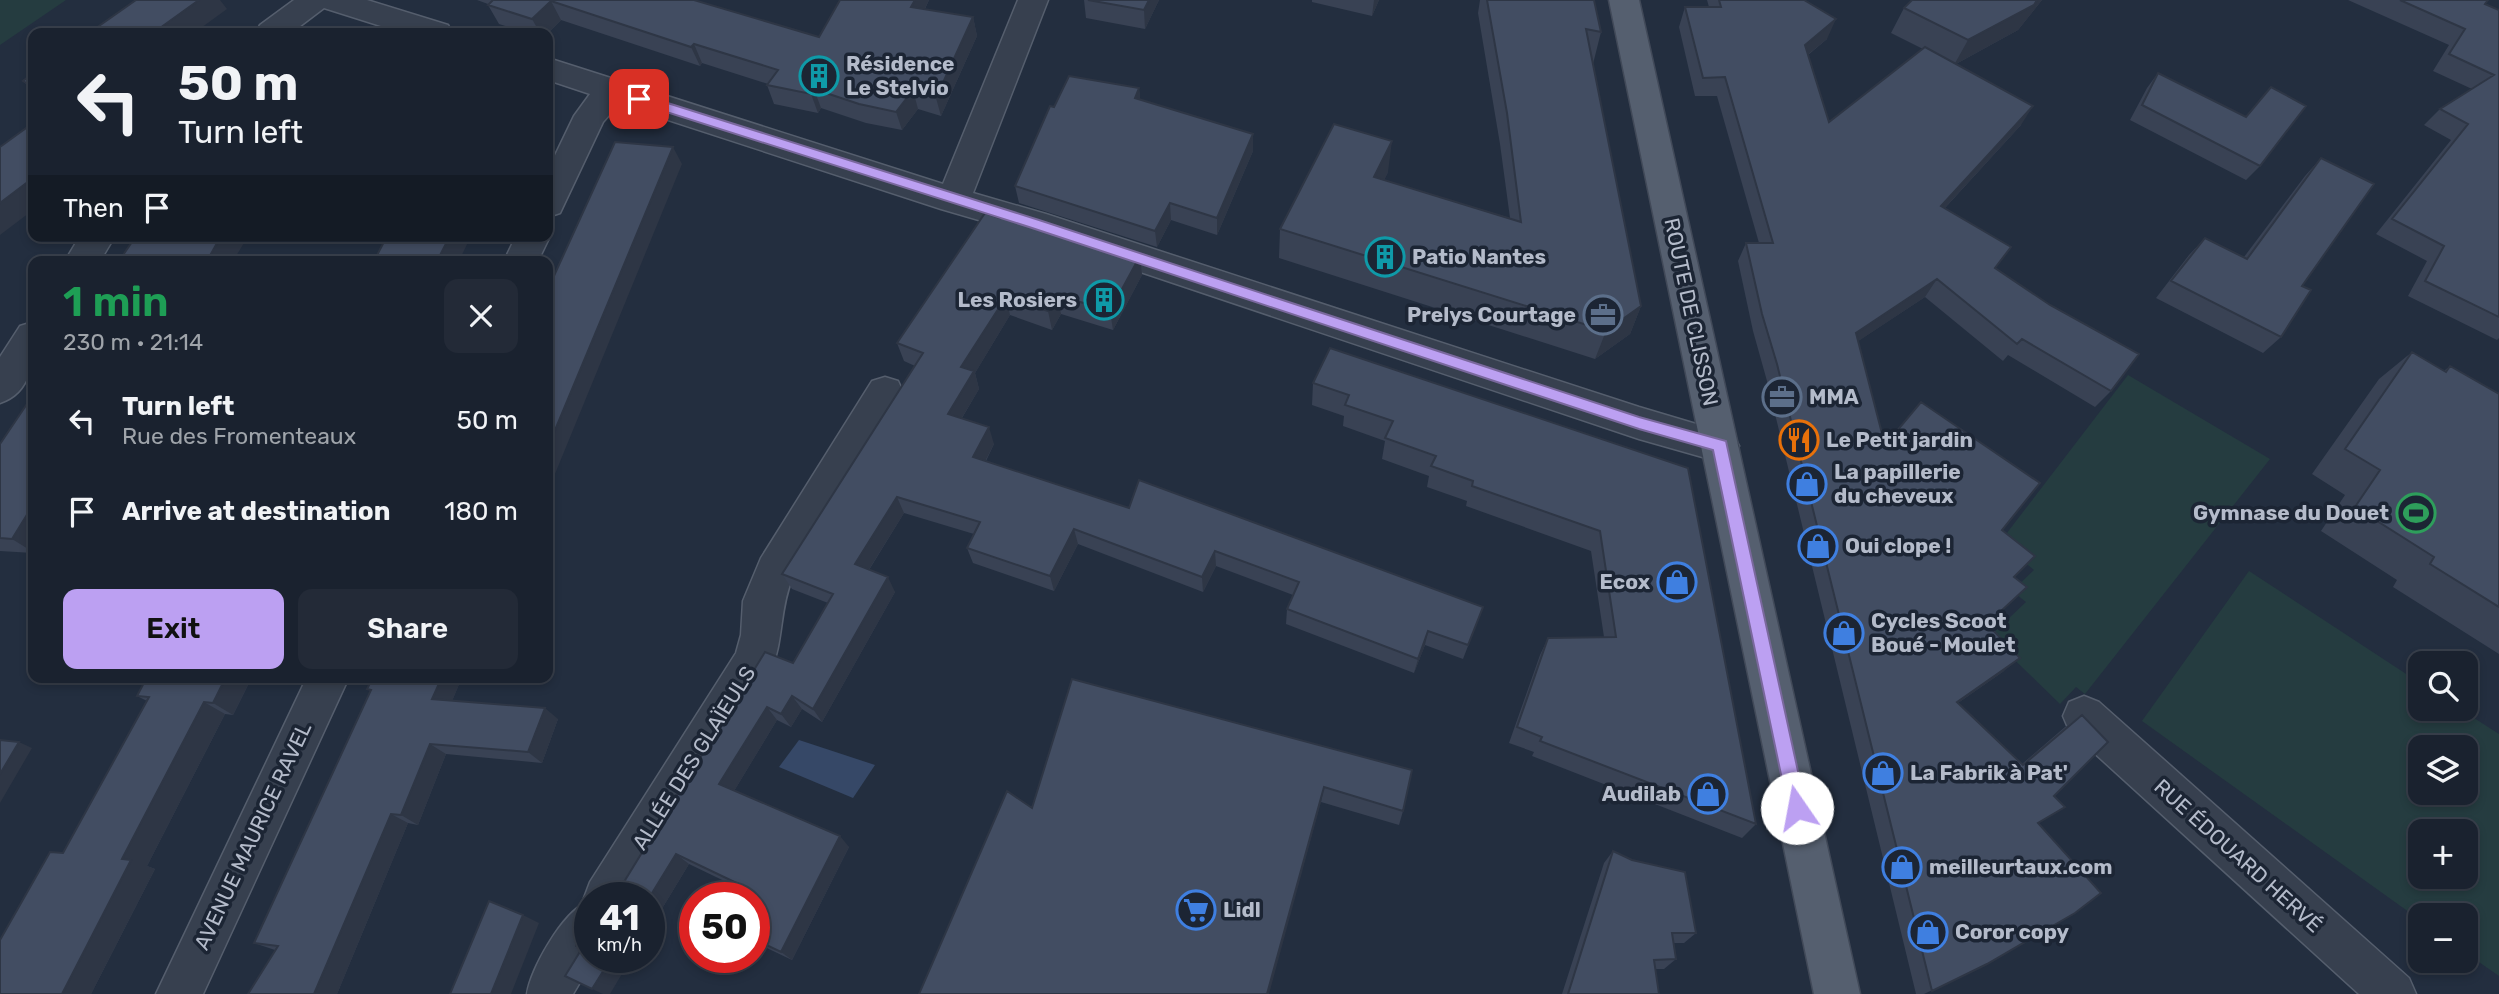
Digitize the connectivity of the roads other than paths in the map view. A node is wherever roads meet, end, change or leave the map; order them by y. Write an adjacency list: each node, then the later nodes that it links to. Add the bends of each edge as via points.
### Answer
1 (314, 0): 5 (street)
2 (333, 0): 6 (street)
3 (1034, 0): 10 (street)
4 (1624, 0): 14 (main road, ROUTE DE CLISSON)
5 (278, 28)
6 (421, 28)
7 (553, 71): 8 (street)
8 (613, 90): 9 (street, via 590,116); 10 (street)
9 (553, 194)
10 (953, 200): 14 (street)
11 (28, 344): 12 (street)
12 (0, 388)
13 (886, 393): 17 (street, ALLÉE DES GLAÏEULS, via 775,571 763,601 755,660)
14 (1720, 446): 21 (main road, ROUTE DE CLISSON)
15 (325, 683): 19 (street, AVENUE MAURICE RAVEL)
16 (2084, 716): 22 (street, RUE ÉDOUARD HERVÉ)
17 (616, 882)
18 (574, 949): 20 (street)
19 (178, 994)
20 (550, 994)
21 (1837, 994)
22 (2393, 994)

